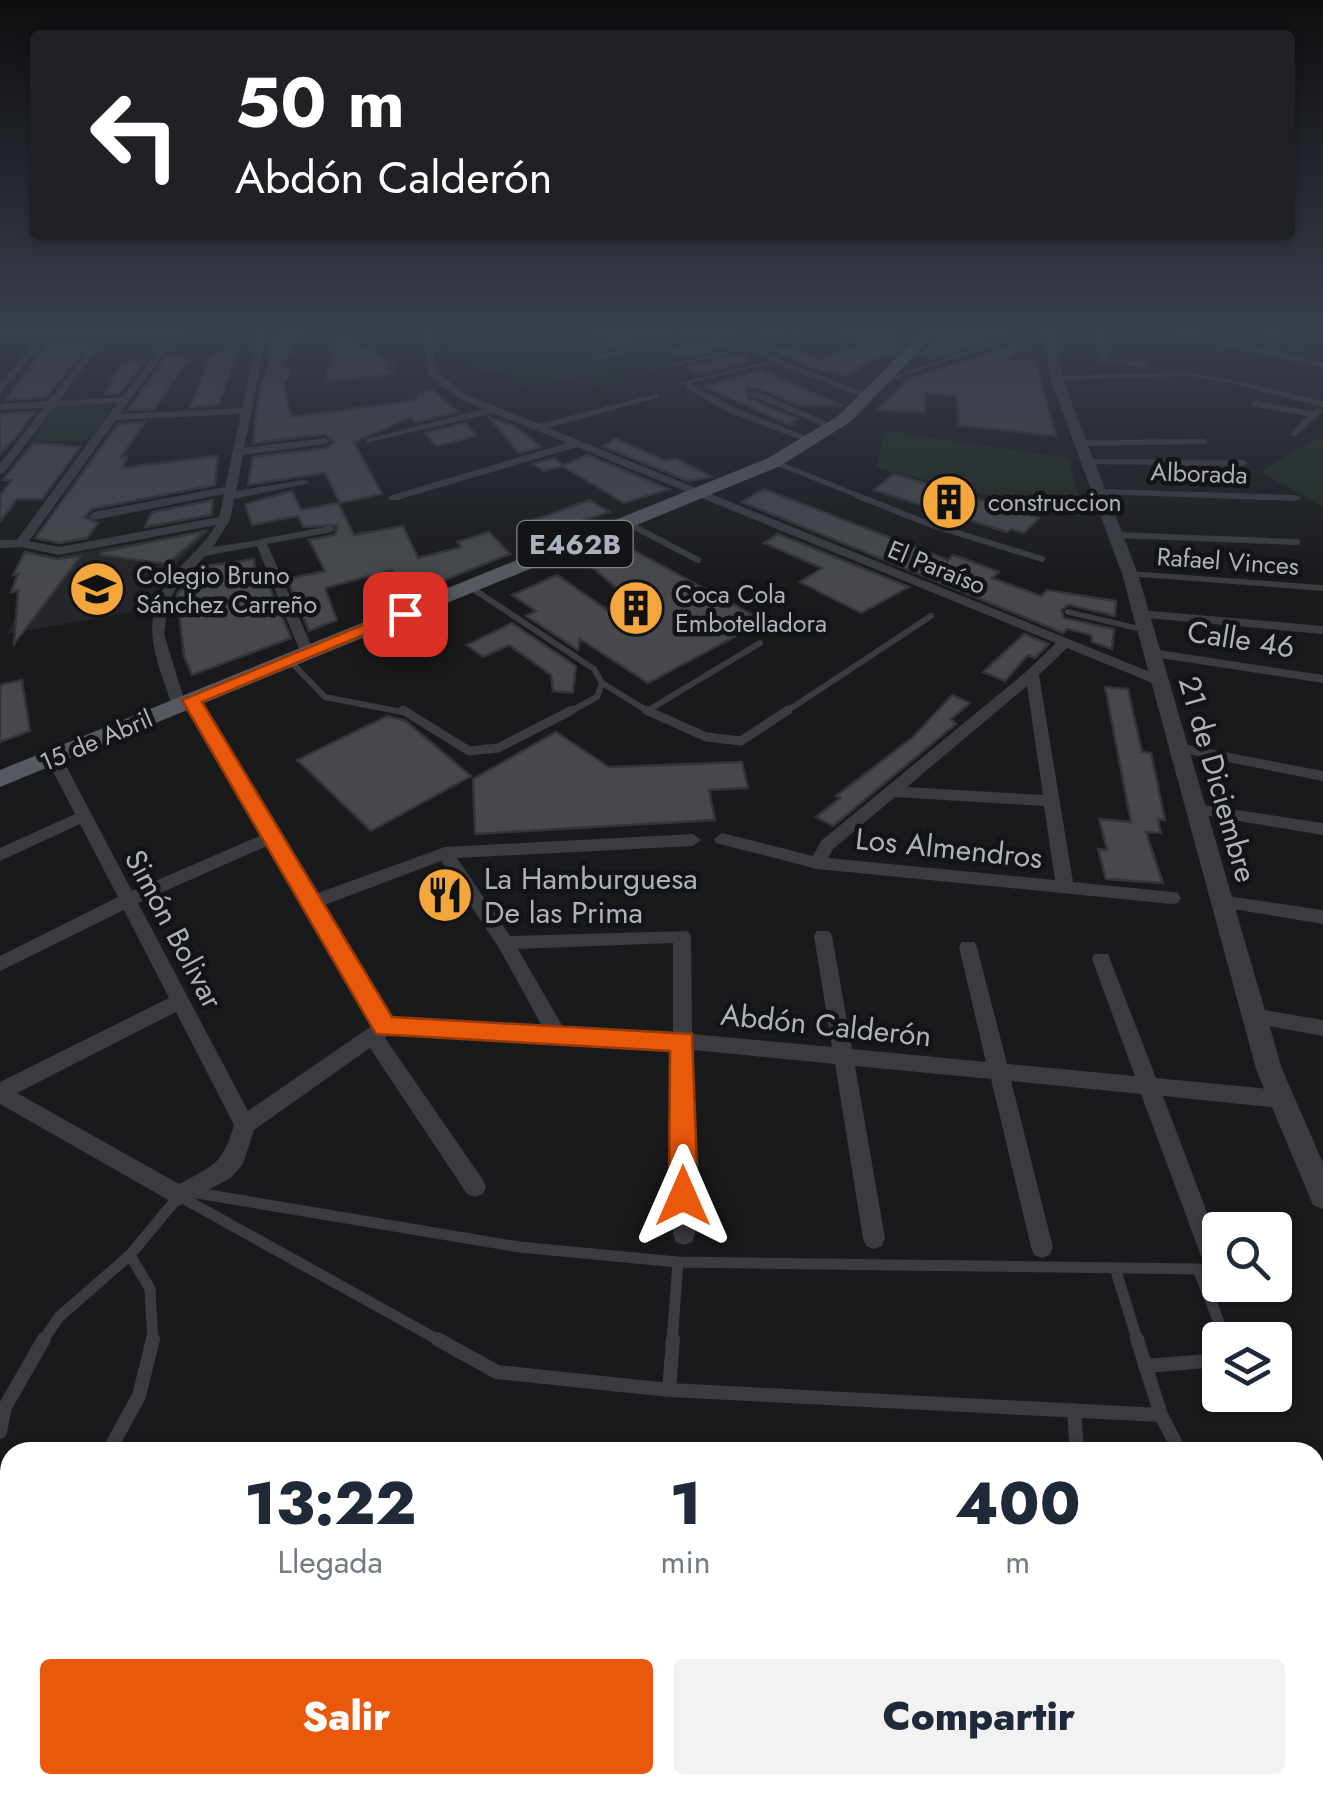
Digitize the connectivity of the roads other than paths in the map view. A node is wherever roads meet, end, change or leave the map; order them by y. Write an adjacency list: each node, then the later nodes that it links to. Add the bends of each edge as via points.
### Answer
1 (247, 411): 23 (street)
2 (46, 412): 27 (street)
3 (116, 412): 13 (street)
4 (232, 412): 13 (street)
5 (485, 412): 18 (street)
6 (501, 412): 15 (street, El Paraíso)
7 (597, 412): 15 (street)
8 (736, 412): 19 (street)
9 (797, 412): 14 (street)
10 (851, 412): 14 (main road, 15 de Abril / E462B)
11 (1069, 412): 21 (street, 21 de Diciembre)
12 (1317, 412): 16 (street)
13 (112, 417): 41 (street)
14 (834, 427): 19 (main road, 15 de Abril / E462B)
15 (540, 428): 22 (street, El Paraíso)
16 (1295, 434)
17 (325, 441): 23 (street)
18 (370, 441)
19 (813, 441): 24 (main road, 15 de Abril / E462B)
20 (1203, 442): 21 (street)
21 (1081, 443): 25 (street, 21 de Diciembre)
22 (579, 444): 31 (street, El Paraíso); 32 (street)
23 (238, 452): 30 (street)
24 (774, 462): 31 (main road, 15 de Abril / E462B); 44 (lane, via 929,524)
25 (1089, 462): 26 (street); 29 (street, 21 de Diciembre)
26 (1244, 464)
27 (0, 471)
28 (304, 483): 30 (street)
29 (1101, 492): 33 (street, Alborada); 38 (street, 21 de Diciembre)
30 (229, 493): 34 (street); 35 (street)
31 (698, 495): 36 (main road, 15 de Abril / E462B); 54 (street, El Paraíso)
32 (393, 498)
33 (1296, 498)
34 (94, 516)
35 (224, 520): 41 (street, via 59,551); 43 (street)
36 (628, 523): 45 (lane); 47 (main road, 15 de Abril / E462B)
37 (332, 529): 39 (lane)
38 (1116, 535): 40 (lane); 46 (street, 21 de Diciembre)
39 (262, 542): 43 (street); 56 (street)
40 (1297, 542)
41 (21, 543): 42 (street)
42 (0, 544)
43 (201, 553): 61 (street, via 156,609 158,640)
44 (1042, 559)
45 (698, 560)
46 (1130, 574): 48 (street, Rafael Vinces); 51 (street, 21 de Diciembre)
47 (470, 587): 56 (main road, 15 de Abril / E462B); 60 (lane, via 594,670)
48 (1323, 588)
49 (1068, 612): 51 (street)
50 (931, 616): 62 (lane, via 741,741 724,743)
51 (1143, 622): 52 (street); 55 (street, 21 de Diciembre)
52 (1323, 630)
53 (760, 643): 62 (lane)
54 (1064, 643): 57 (street); 59 (street, El Paraíso)
55 (1152, 653): 58 (street, Calle 46); 59 (street, 21 de Diciembre)
56 (299, 657): 60 (lane, via 325,697 403,710 469,751 498,748 565,716 597,697); 61 (main road, 15 de Abril / E462B)
57 (1032, 674): 67 (street); 68 (street)
58 (1323, 679)
59 (1160, 681): 63 (street, 21 de Diciembre)
60 (602, 683): 62 (lane)
61 (185, 702): 64 (main road, 15 de Abril / E462B); 72 (street)
62 (647, 711)
63 (1178, 748): 65 (street); 69 (street, 21 de Diciembre)
64 (54, 758): 66 (main road, 15 de Abril / E462B); 70 (street, Simón Bolivar)
65 (1323, 776)
66 (0, 780)
67 (892, 791): 68 (street); 77 (street, via 827,845)
68 (1052, 801): 78 (street)
69 (1196, 809): 71 (street); 81 (street, 21 de Diciembre)
70 (84, 816): 76 (street); 80 (street, Simón Bolivar)
71 (1323, 828)
72 (272, 836): 80 (street); 82 (street)
73 (722, 839): 77 (street, Los Almendros)
74 (693, 840): 75 (street)
75 (445, 854): 82 (street); 85 (street)
76 (0, 856)
77 (817, 864): 78 (street, Los Almendros)
78 (1065, 887): 79 (street, Los Almendros)
79 (1172, 898)
80 (128, 900): 88 (street); 89 (street, Simón Bolivar)
81 (1221, 902): 83 (street); 90 (street, 21 de Diciembre)
82 (311, 903): 92 (street)
83 (1323, 917)
84 (823, 936): 95 (street)
85 (505, 943): 93 (street); 94 (street, via 682,936)
86 (968, 947): 96 (street)
87 (1100, 959): 97 (street)
88 (0, 964)
89 (180, 1001): 98 (street); 100 (street, Simón Bolivar)
90 (1253, 1016): 91 (street); 99 (street, 21 de Diciembre)
91 (1323, 1028)
92 (379, 1033): 93 (street, Abdón Calderón); 100 (street); 102 (street)
93 (557, 1035): 94 (street, Abdón Calderón)
94 (682, 1041): 95 (street, Abdón Calderón); 106 (street)
95 (843, 1057): 96 (street, Abdón Calderón); 107 (street)
96 (999, 1072): 97 (street, Abdón Calderón); 108 (street)
97 (1148, 1087): 99 (street, Abdón Calderón); 105 (street)
98 (1, 1095): 103 (street)
99 (1280, 1099): 101 (street, 21 de Diciembre)
100 (245, 1125): 103 (street, via 224,1170)
101 (1314, 1161): 104 (street, 21 de Diciembre)
102 (474, 1187)
103 (184, 1194): 109 (lane); 110 (lane, via 520,1247); 115 (lane, via 497,1372)
104 (1323, 1196)
105 (1202, 1227)
106 (684, 1234)
107 (874, 1238)
108 (1042, 1247)
109 (130, 1255): 118 (lane, via 59,1317 28,1362); 119 (lane, via 150,1288 156,1327 146,1372)
110 (678, 1262): 111 (lane); 115 (lane)
111 (1115, 1268): 112 (lane, via 1198,1269); 114 (lane)
112 (1219, 1322)
113 (1202, 1361): 114 (lane)
114 (1146, 1366): 117 (lane)
115 (669, 1390): 116 (lane)
116 (1074, 1410): 117 (lane); 120 (lane)
117 (1161, 1416): 121 (lane)
118 (0, 1432)
119 (115, 1442)
120 (1076, 1442)
121 (1175, 1442)

